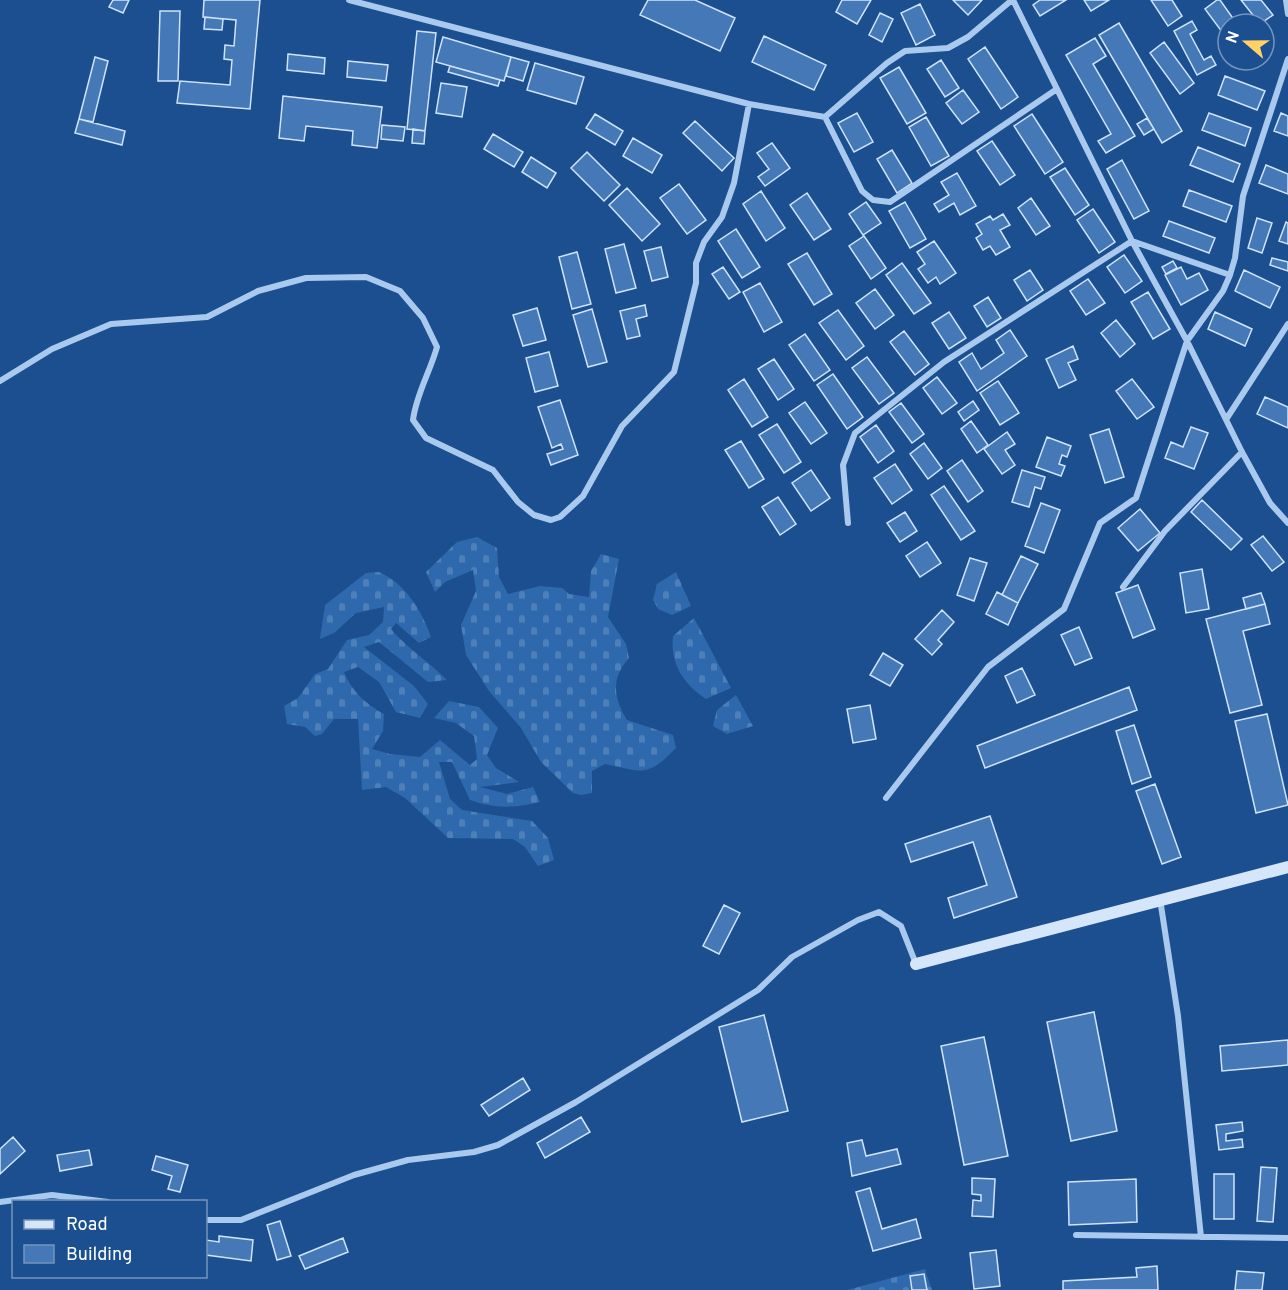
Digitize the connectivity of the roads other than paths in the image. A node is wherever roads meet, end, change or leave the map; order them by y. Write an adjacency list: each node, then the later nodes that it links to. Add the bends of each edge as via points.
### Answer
1 (349, 0): 7 (street)
2 (1013, 0): 6 (street); 8 (street, via 968,37 948,48 905,51)
3 (1286, 0): 4 (street)
4 (1288, 14)
5 (1288, 59): 10 (street, via 1243,196)
6 (1057, 89): 8 (street, via 890,202 873,200 862,191); 9 (street)
7 (749, 104): 8 (street); 13 (street, via 730,194 696,263 696,283 674,372 622,426 583,496 560,517 551,520 534,515 518,502 493,470 426,438 413,420 415,403 437,347 423,318 400,291 366,277 306,278 258,291 207,318 111,324 52,349)
8 (825, 117)
9 (1132, 241): 10 (street); 12 (street); 16 (street, via 944,362 855,433 843,465)
10 (1230, 275): 12 (street)
11 (1288, 324): 14 (street)
12 (1187, 341): 14 (street); 19 (street, via 1136,498 1100,523 1064,609 988,667)
13 (0, 381)
14 (1227, 418): 15 (street)
15 (1242, 452): 17 (street, via 1270,502); 18 (street, via 1165,531)
16 (848, 523)
17 (1288, 524)
18 (1123, 587)
19 (886, 798)
20 (1288, 867): 21 (main road)
21 (1160, 899): 22 (main road); 27 (street, via 1178,1016)
22 (916, 964): 25 (street, via 901,926 879,912 792,957 758,990 576,1102 498,1145 408,1160 354,1175 241,1220)
23 (15, 1200): 24 (street, via 52,1195)
24 (92, 1200)
25 (207, 1220)
26 (1076, 1235): 27 (street)
27 (1201, 1237): 28 (street)
28 (1288, 1239)

